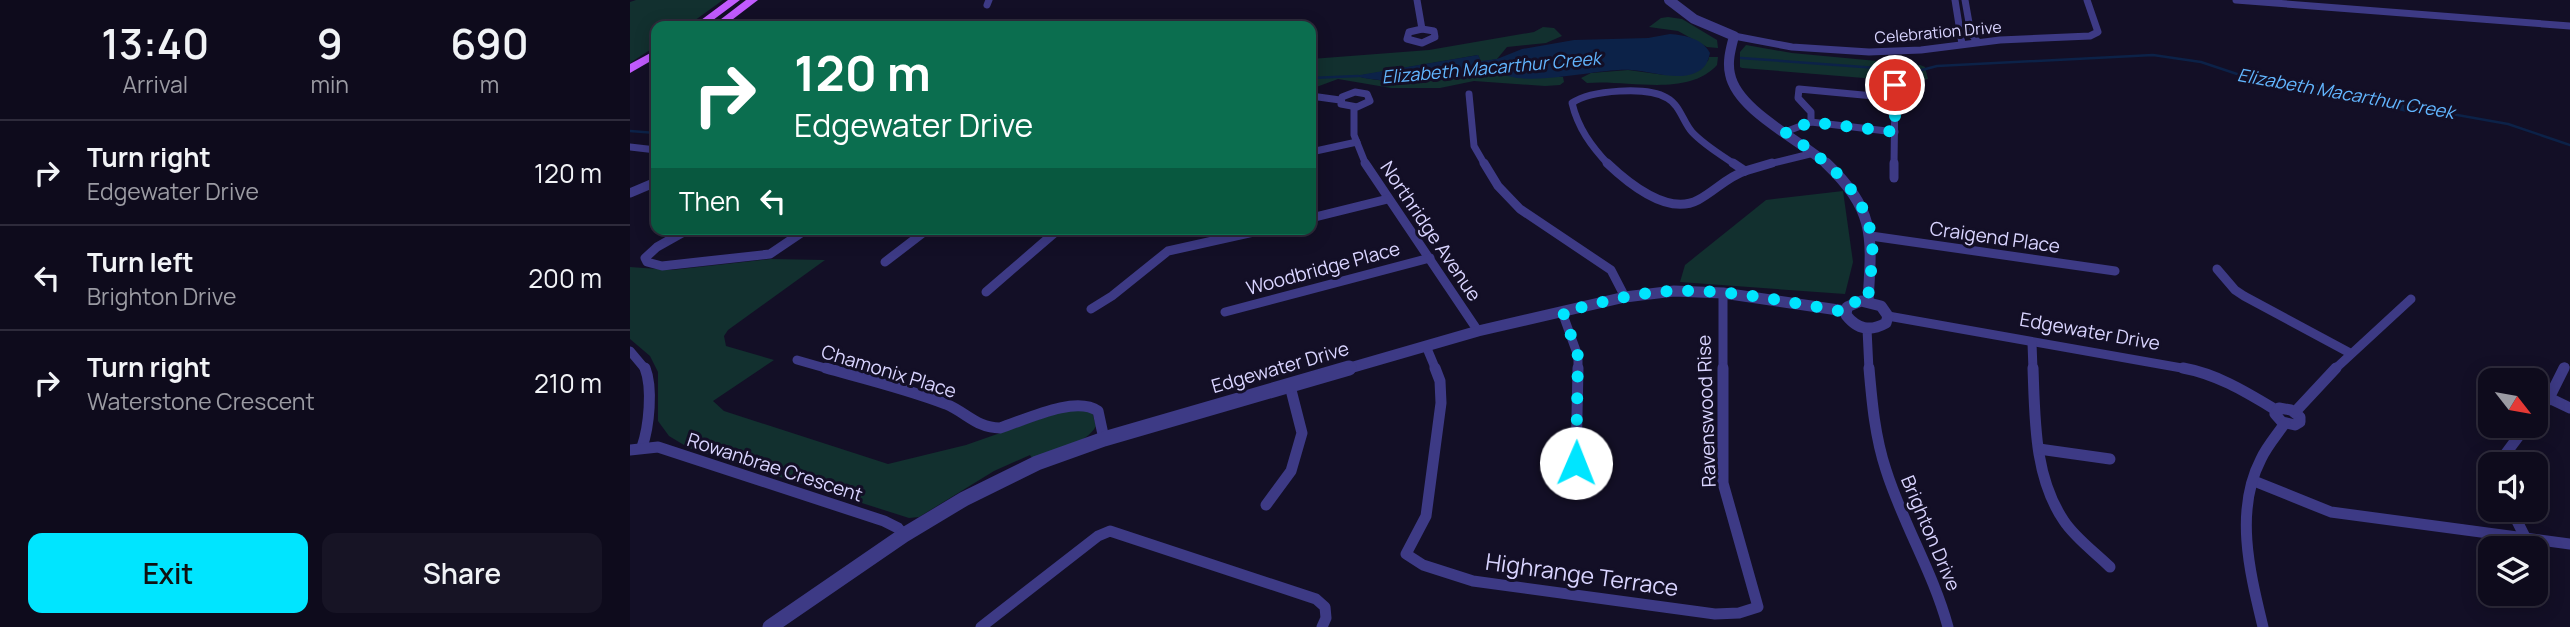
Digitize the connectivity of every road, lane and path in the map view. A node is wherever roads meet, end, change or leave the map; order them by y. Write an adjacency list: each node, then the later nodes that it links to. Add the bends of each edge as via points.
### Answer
1 (735, 0): 11 (main road)
2 (753, 0): 12 (main road)
3 (1417, 0): 14 (street)
4 (1669, 0): 15 (street, Celebration Drive, via 1694,19)
5 (1955, 0): 17 (street)
6 (1965, 0): 16 (street, via 1971,34)
7 (2087, 0): 16 (street, Celebration Drive, via 2098,32 2095,35)
8 (2236, 0): 10 (street)
9 (2339, 0): 10 (street)
10 (2345, 9): 13 (street)
11 (705, 21)
12 (724, 21)
13 (2570, 26)
14 (1422, 29)
15 (1734, 36): 17 (street, Celebration Drive, via 1772,45 1855,52); 29 (street, via 1729,57 1731,81 1743,100)
16 (1978, 42): 17 (street, Celebration Drive)
17 (1962, 44)
18 (651, 56): 19 (main road)
19 (630, 69)
20 (651, 69): 21 (main road)
21 (630, 81)
22 (1895, 85): 25 (street)
23 (1469, 94): 54 (street, via 1474,146 1498,186 1520,209 1611,270)
24 (1316, 97): 26 (street, Northridge Avenue)
25 (1895, 97): 28 (street, via 1799,89 1798,98 1811,112); 30 (street)
26 (1340, 100): 27 (street, Northridge Avenue, via 1343,106); 27 (street, Northridge Avenue, via 1351,93 1369,95 1367,104)
27 (1354, 108): 31 (street, Northridge Avenue)
28 (1811, 122): 29 (street); 30 (street)
29 (1785, 132): 35 (street)
30 (1895, 132): 37 (street)
31 (1357, 142): 34 (street); 40 (street, Northridge Avenue, via 1362,159)
32 (630, 146): 33 (street)
33 (651, 149)
34 (1316, 151)
35 (1814, 153): 36 (street); 47 (street, via 1849,187)
36 (1745, 171): 36 (street, via 1697,200 1679,204 1642,188 1602,160 1577,126 1573,101 1593,94 1665,96 1696,135)
37 (1894, 178)
38 (651, 184): 39 (street)
39 (630, 194)
40 (1388, 199): 41 (street); 48 (street, Northridge Avenue)
41 (1316, 217)
42 (678, 235): 43 (street, via 657,247 645,258 647,262 662,266 765,255)
43 (797, 235)
44 (920, 235): 49 (street)
45 (1052, 235): 52 (street)
46 (1240, 235): 57 (street, via 1168,251)
47 (1871, 236): 51 (street, Craigend Place); 56 (street)
48 (1430, 258): 58 (street, Woodbridge Place); 63 (street, Northridge Avenue)
49 (885, 262)
50 (2217, 269): 67 (street, via 2244,296)
51 (2115, 271)
52 (986, 292)
53 (1723, 293): 54 (street, Edgewater Drive, via 1674,291); 60 (street, Edgewater Drive); 88 (street, Ravenswood Rise, via 1723,483)
54 (1625, 297): 59 (street, Edgewater Drive)
55 (2412, 299): 67 (street)
56 (1868, 301): 60 (street, via 1855,302); 61 (street)
57 (1091, 309)
58 (1225, 312)
59 (1563, 312): 63 (street, Edgewater Drive); 80 (street, via 1578,356)
60 (1845, 312): 62 (street, via 1852,323)
61 (1888, 316): 62 (street, via 1883,326); 64 (street, Edgewater Drive)
62 (1867, 329): 92 (street, Brighton Drive, via 1875,425 1890,485 1938,592)
63 (1478, 331): 65 (street, Edgewater Drive)
64 (2032, 343): 73 (street, Edgewater Drive, via 2199,371); 78 (street)
65 (1426, 346): 70 (street, Edgewater Drive); 88 (street, Highrange Terrace, via 1440,381 1441,403 1426,516 1406,554 1416,563 1482,583 1715,614)
66 (630, 351): 77 (street, via 642,362 650,380 649,427)
67 (2350, 353): 74 (street)
68 (796, 360): 76 (street, Chamonix Place, via 950,405 974,424 989,429 1084,404 1098,411)
69 (2565, 367): 71 (street)
70 (1290, 386): 76 (street, Edgewater Drive); 82 (street, via 1303,433 1291,471)
71 (2549, 398): 72 (street)
72 (2570, 408)
73 (2276, 410): 74 (street); 75 (street, via 2276,417)
74 (2295, 412): 75 (street, via 2300,422)
75 (2285, 423): 81 (street, via 2259,461)
76 (1104, 439): 83 (street, Edgewater Drive, via 997,481)
77 (636, 448): 83 (street, Rowanbrae Crescent, via 658,447 884,521)
78 (2039, 449): 79 (street); 87 (street, via 2044,480 2064,521)
79 (2110, 459)
80 (1576, 463)
81 (2254, 481): 84 (street, via 2331,512); 93 (street, via 2247,505 2247,538)
82 (1266, 505)
83 (904, 535): 89 (street, Edgewater Drive)
84 (2517, 536)
85 (2548, 541): 86 (street)
86 (2570, 544)
87 (2110, 567)
88 (1758, 607)
89 (770, 627)
90 (981, 627): 91 (street, via 1110,531 1315,599 1325,607)
91 (1322, 627)
92 (1948, 627)
93 (2263, 627)

